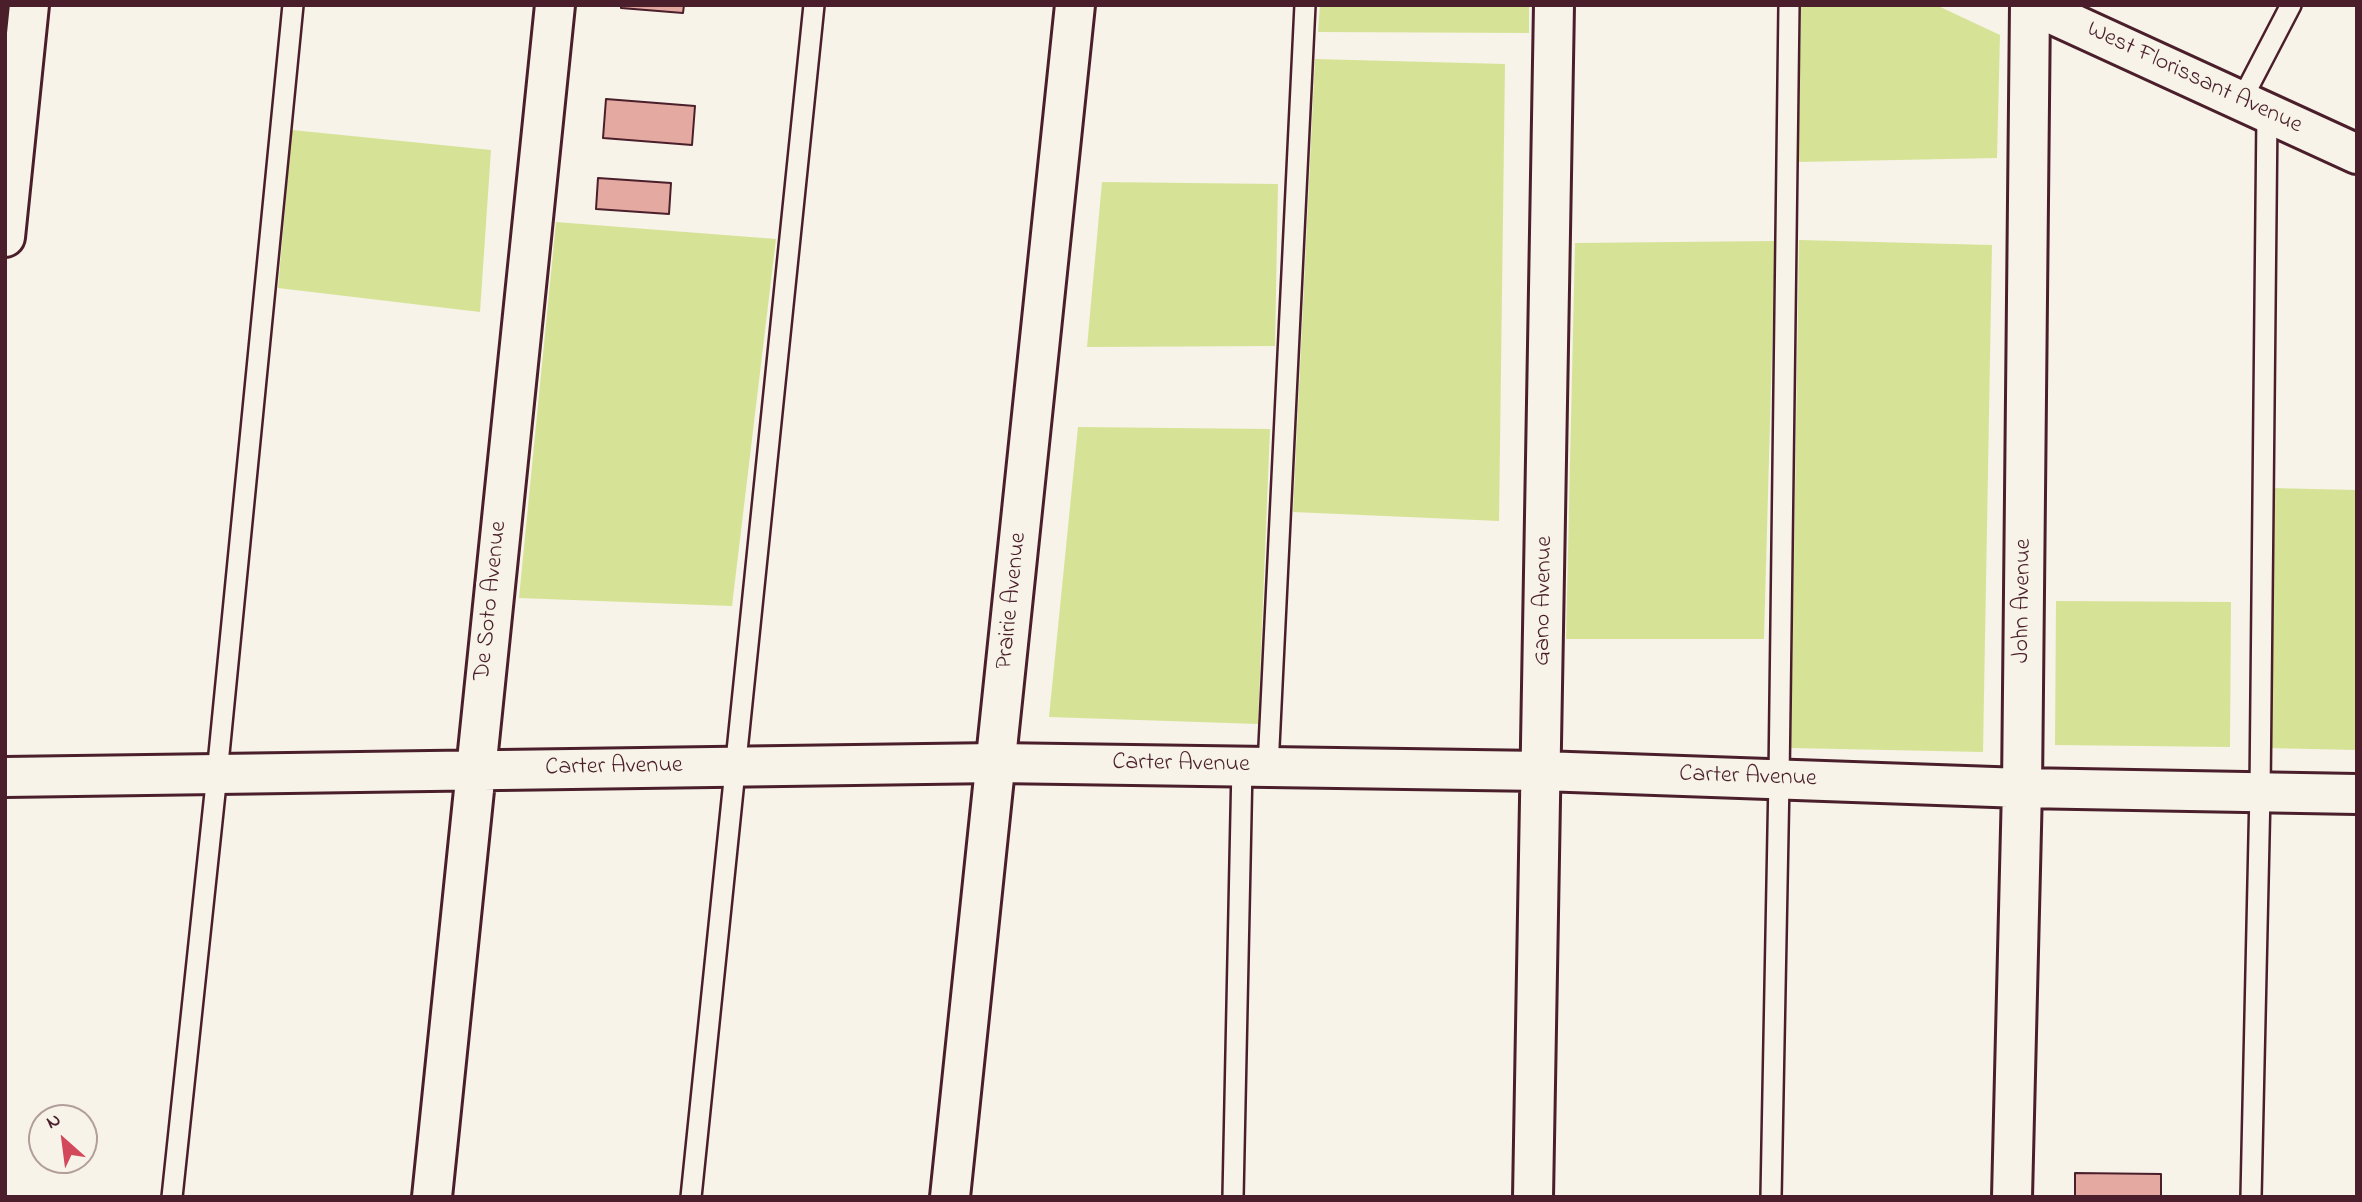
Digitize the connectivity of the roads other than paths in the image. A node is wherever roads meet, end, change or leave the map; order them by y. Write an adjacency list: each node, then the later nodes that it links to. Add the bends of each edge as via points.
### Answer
1 (29, 5): 13 (street)
2 (293, 5): 19 (lane)
3 (555, 5): 17 (street, De Soto Avenue)
4 (814, 5): 15 (lane)
5 (1075, 5): 14 (street, Prairie Avenue)
6 (1305, 5): 16 (lane)
7 (1555, 5): 18 (street, Gano Avenue)
8 (1789, 5): 21 (lane)
9 (2031, 5): 11 (street, West Florissant Avenue); 22 (street, John Avenue)
10 (2291, 5): 11 (lane)
11 (2254, 107): 12 (street, West Florissant Avenue); 23 (lane)
12 (2357, 154)
13 (5, 237)
14 (996, 763): 15 (street, Carter Avenue); 16 (street, Carter Avenue); 28 (street, Prairie Avenue)
15 (736, 766): 17 (street, Carter Avenue); 27 (lane)
16 (1255, 766): 18 (street, Carter Avenue); 29 (lane)
17 (474, 770): 19 (street, Carter Avenue); 26 (street, De Soto Avenue)
18 (1542, 771): 21 (street, Carter Avenue); 30 (street, Gano Avenue)
19 (217, 774): 20 (street, Carter Avenue); 25 (lane)
20 (5, 777)
21 (1779, 779): 22 (street, Carter Avenue); 31 (lane)
22 (2022, 788): 23 (street, Carter Avenue); 32 (street, John Avenue)
23 (2260, 792): 24 (street, Carter Avenue); 33 (lane)
24 (2357, 794)
25 (172, 1197)
26 (432, 1197)
27 (691, 1197)
28 (950, 1197)
29 (1233, 1197)
30 (1533, 1197)
31 (1771, 1197)
32 (2012, 1197)
33 (2251, 1197)

